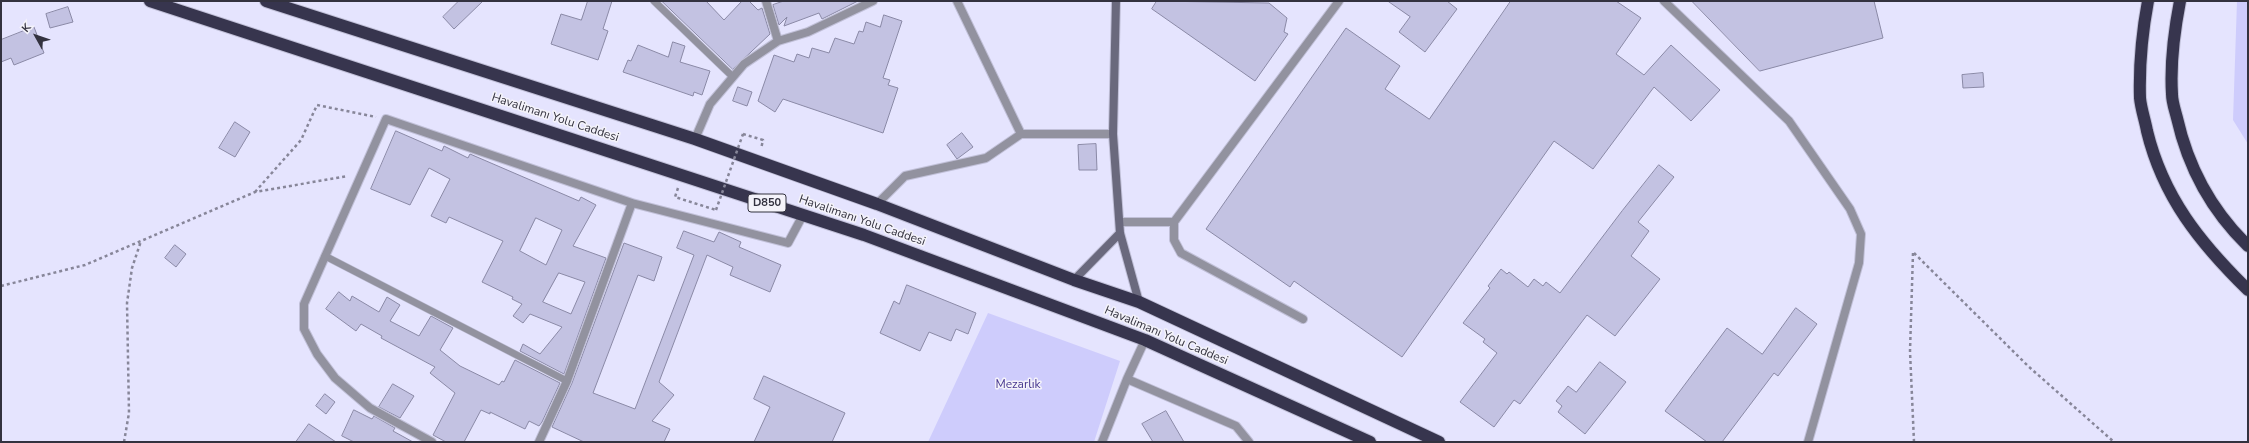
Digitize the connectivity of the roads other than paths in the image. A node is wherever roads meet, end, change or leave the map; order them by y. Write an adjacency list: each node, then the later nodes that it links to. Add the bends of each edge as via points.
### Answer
1 (150, 1): 19 (highway, Havalimanı Yolu Caddesi / D850)
2 (266, 1): 16 (highway, Havalimanı Yolu Caddesi)
3 (654, 1): 13 (lane)
4 (766, 1): 12 (street)
5 (873, 1): 12 (street, via 808,32)
6 (957, 1): 14 (street)
7 (1116, 1): 15 (street)
8 (1339, 1): 21 (street)
9 (1664, 1): 38 (street, via 1789,121 1850,209 1862,234 1859,263)
10 (2148, 1): 26 (highway, via 2141,40 2140,99 2154,159 2177,208 2216,258)
11 (2180, 1): 23 (highway, via 2172,43 2172,96 2184,148 2204,191 2239,238)
12 (778, 41): 13 (street, via 744,64)
13 (732, 76): 16 (street, via 710,104)
14 (1021, 134): 15 (street); 18 (street, via 986,158 905,176)
15 (1113, 134): 20 (street)
16 (696, 139): 18 (highway, Havalimanı Yolu Caddesi)
17 (632, 203): 19 (street, via 788,242); 24 (street, via 386,119); 31 (street)
18 (877, 204): 25 (highway, Havalimanı Yolu Caddesi)
19 (803, 215): 29 (highway, Havalimanı Yolu Caddesi / D850)
20 (1120, 222): 21 (street); 22 (street)
21 (1174, 222): 28 (street, via 1174,240 1181,253)
22 (1120, 233): 25 (street); 27 (street)
23 (2248, 246)
24 (325, 256): 31 (lane); 32 (street, via 304,304 304,329 317,354 335,378 370,408)
25 (1074, 280): 27 (highway, Havalimanı Yolu Caddesi)
26 (2248, 290)
27 (1139, 302): 37 (highway, Havalimanı Yolu Caddesi)
28 (1303, 320)
29 (1145, 340): 30 (street); 36 (highway, Havalimanı Yolu Caddesi / D850)
30 (1127, 379): 34 (street); 35 (street, via 1236,426)
31 (567, 381): 33 (street)
32 (432, 442)
33 (539, 442)
34 (1102, 442)
35 (1249, 442)
36 (1370, 442)
37 (1439, 442)
38 (1808, 442)

